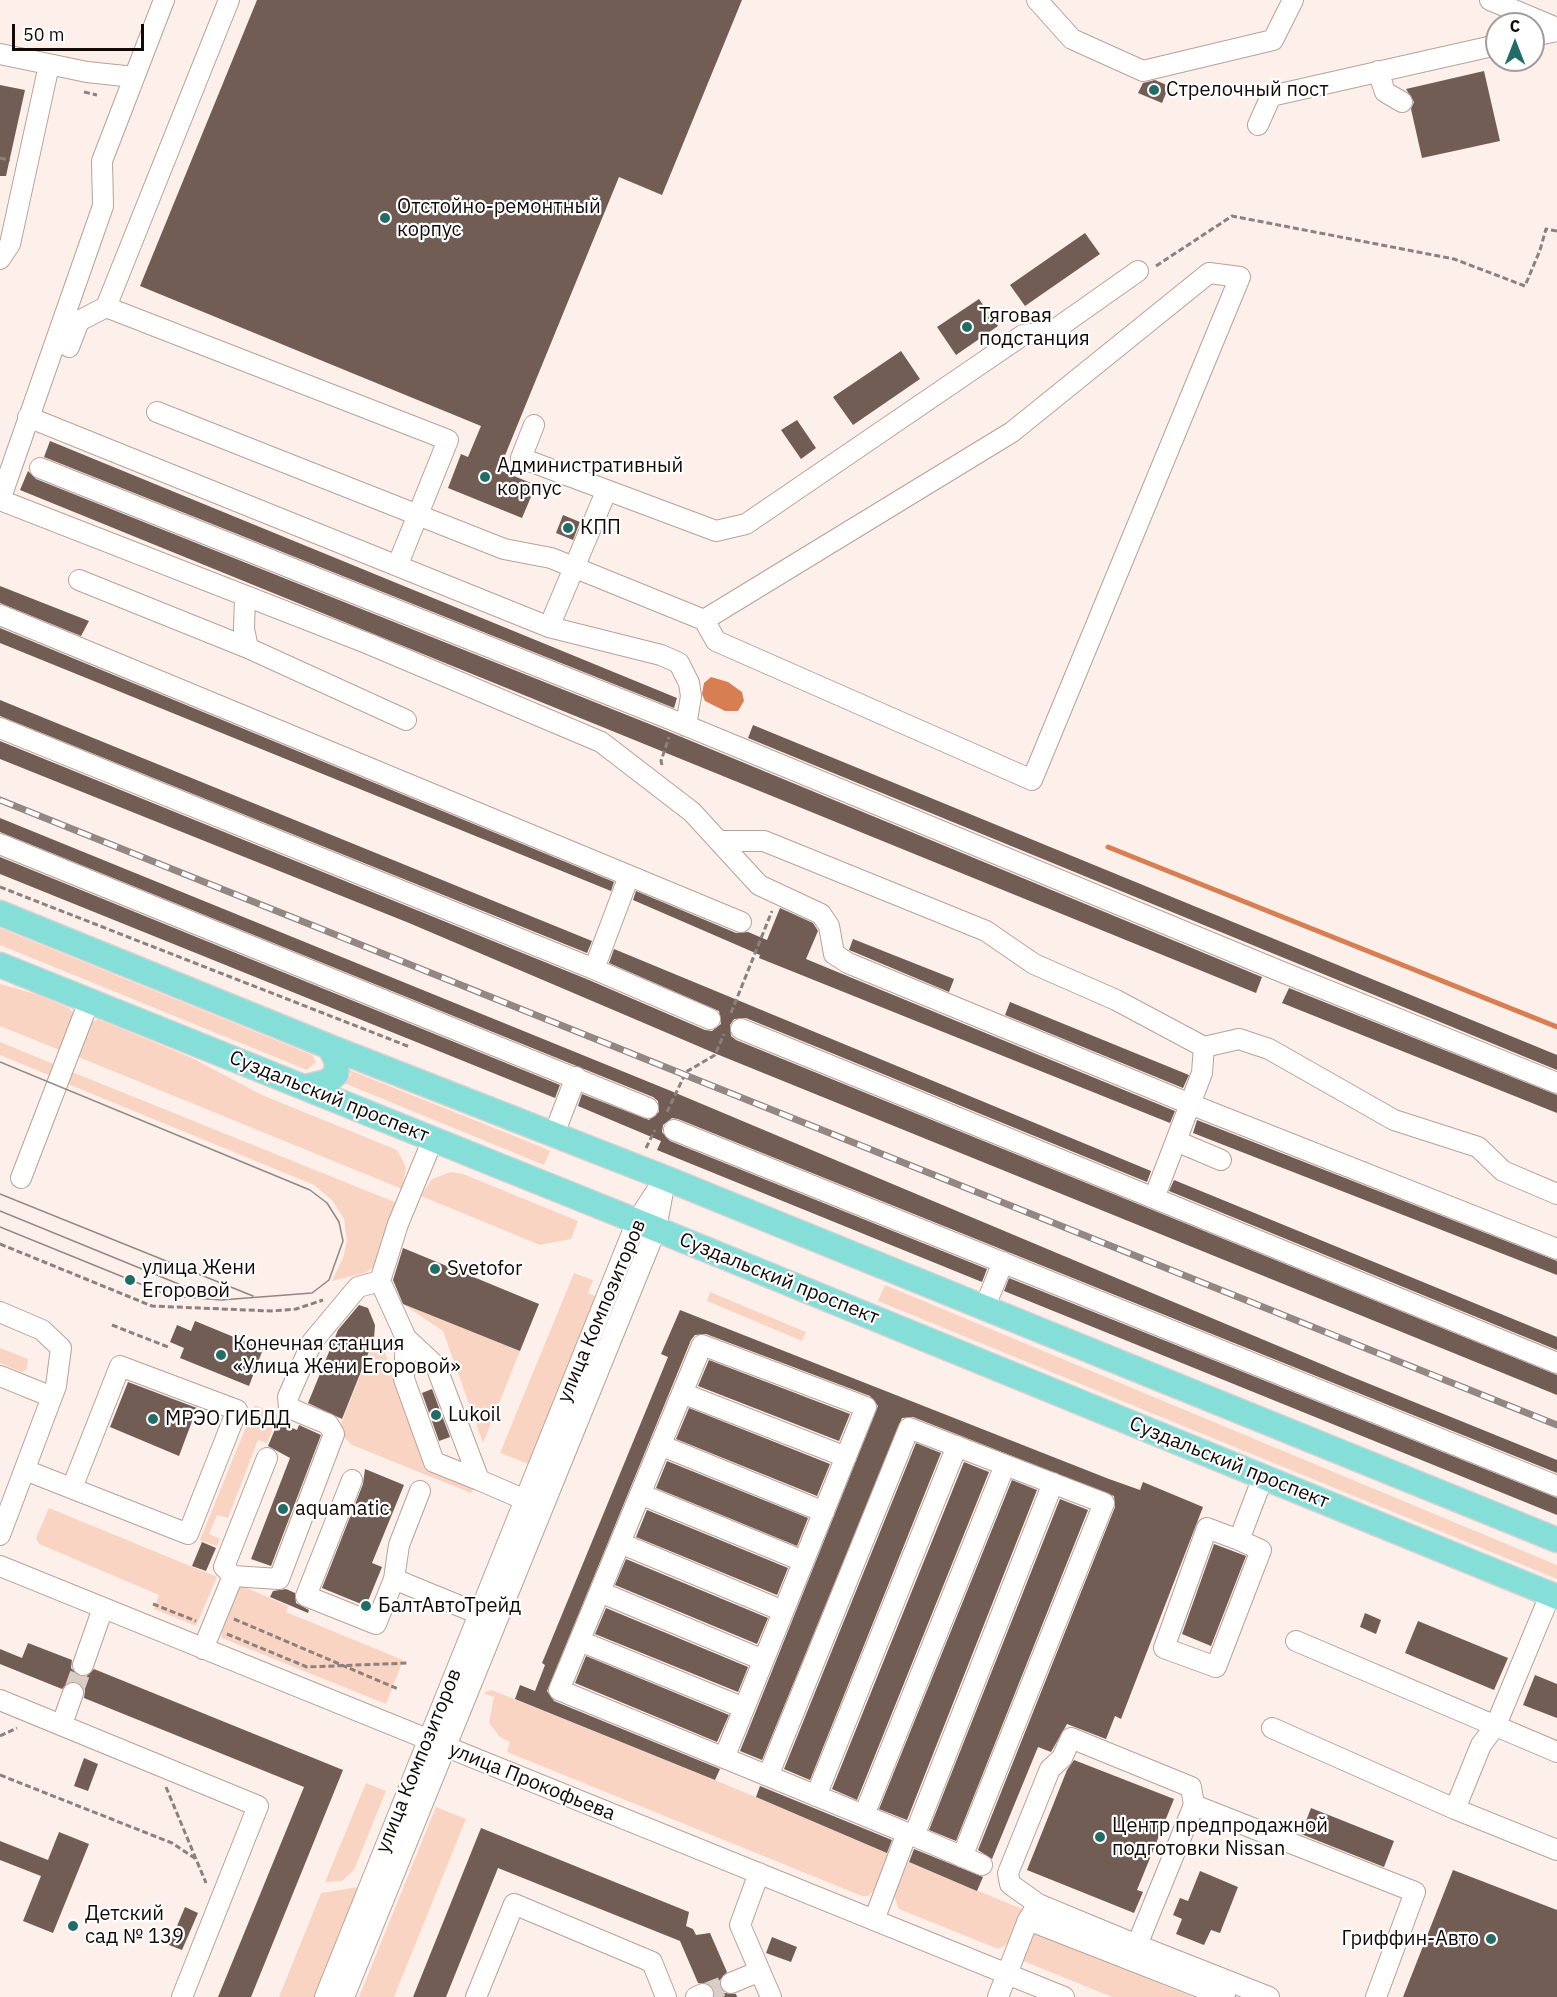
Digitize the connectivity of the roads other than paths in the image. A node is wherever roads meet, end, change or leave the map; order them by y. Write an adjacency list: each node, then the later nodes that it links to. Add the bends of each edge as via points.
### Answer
1 (164, 0): 11 (street)
2 (229, 0): 16 (street)
3 (1037, 0): 4 (street, via 1072,39 1143,71 1273,40)
4 (1293, 0)
5 (1490, 0): 6 (street)
6 (1557, 29)
7 (1485, 48): 10 (street)
8 (0, 54): 9 (street)
9 (50, 65): 11 (street); 14 (street, via 10,244)
10 (1378, 71): 12 (street, via 1385,92); 13 (street, via 1271,96)
11 (134, 77): 19 (street, via 102,160 103,206)
12 (1402, 102)
13 (1258, 125)
14 (0, 259)
15 (1138, 271): 22 (street, via 1053,331 1023,335 746,524 716,531)
16 (106, 307): 17 (street, via 79,321); 23 (street, via 448,440)
17 (69, 347)
18 (157, 412): 23 (street)
19 (28, 417): 24 (street); 27 (street, via 0,500)
20 (534, 425): 22 (street, via 521,458)
21 (40, 468): 33 (street)
22 (606, 492): 25 (street)
23 (418, 516): 24 (street); 25 (street, via 504,549 551,558)
24 (398, 564): 30 (street)
25 (574, 568): 29 (street); 30 (street)
26 (79, 580): 31 (street)
27 (245, 596): 31 (street); 35 (street, via 601,742 671,793)
28 (0, 615): 37 (street)
29 (704, 620): 29 (street, via 1012,432 1209,273 1240,277 1032,780 716,641)
30 (549, 627): 33 (street, via 679,663 690,690)
31 (248, 648): 32 (street)
32 (406, 720)
33 (681, 724): 48 (street)
34 (0, 728): 41 (street)
35 (722, 842): 46 (street, via 764,841 976,927 1034,963 1116,1000); 50 (street, via 736,863 759,885 821,914 829,926 834,954 848,963)
36 (0, 844): 47 (street)
37 (629, 876): 39 (street); 41 (street)
38 (0, 914): 45 (main road)
39 (741, 922)
40 (0, 965): 42 (main road, Суздальский проспект)
41 (594, 969): 43 (street)
42 (89, 1001): 49 (main road, Суздальский проспект); 57 (street)
43 (710, 1019)
44 (741, 1029): 60 (street)
45 (330, 1047): 49 (main road, via 337,1062 336,1074 327,1082); 53 (main road)
46 (1204, 1047): 50 (street, via 1202,1073); 59 (street, via 1239,1039 1269,1049 1394,1120 1478,1147 1503,1171)
47 (576, 1077): 51 (street); 53 (street)
48 (1557, 1083)
49 (306, 1087): 54 (main road, Суздальский проспект)
50 (1190, 1104): 55 (street); 62 (street)
51 (648, 1108)
52 (674, 1130): 63 (street)
53 (554, 1134): 58 (main road)
54 (433, 1139): 61 (main road, Суздальский проспект); 64 (street, via 398,1224)
55 (1176, 1141): 56 (street); 60 (street)
56 (1221, 1160)
57 (21, 1178)
58 (665, 1178): 61 (street, улица Композиторов); 65 (main road)
59 (1557, 1194)
60 (1154, 1198): 68 (street)
61 (647, 1225): 78 (main road, Суздальский проспект); 86 (street, улица Композиторов); 87 (street, улица Композиторов)
62 (1557, 1249)
63 (1003, 1262): 65 (street); 82 (street)
64 (380, 1281): 67 (street); 95 (street, via 358,1287 312,1342 288,1397 289,1408 328,1424 334,1434 279,1579)
65 (984, 1309): 91 (main road)
66 (0, 1312): 71 (street, via 42,1330 61,1348)
67 (406, 1338): 80 (street, via 436,1366); 80 (street, via 404,1379 434,1462)
68 (1557, 1363)
69 (0, 1376): 71 (street)
70 (682, 1393): 72 (street); 74 (street); 74 (street, via 702,1345 866,1407)
71 (52, 1397): 77 (street)
72 (660, 1445): 85 (street); 88 (street)
73 (957, 1446): 76 (street); 116 (street, via 909,1428); 117 (street)
74 (846, 1456): 88 (street)
75 (267, 1458): 95 (street, via 224,1567)
76 (1005, 1465): 81 (street); 120 (street)
77 (25, 1470): 83 (street); 89 (street)
78 (1263, 1477): 90 (street); 98 (main road, Суздальский проспект)
79 (352, 1480): 96 (street, via 306,1596 376,1624)
80 (479, 1480): 86 (street)
81 (1053, 1484): 121 (street); 123 (street, via 1104,1503)
82 (1557, 1486)
83 (72, 1488): 83 (street, via 120,1366 237,1410 188,1534)
84 (420, 1491): 96 (street, via 399,1545)
85 (640, 1494): 92 (street); 93 (street)
86 (525, 1499): 87 (street); 101 (street, улица Композиторов)
87 (543, 1507): 101 (street, улица Композиторов)
88 (824, 1512): 93 (street)
89 (0, 1535)
90 (1239, 1540): 90 (street, via 1207,1528 1164,1648 1216,1668 1262,1550)
91 (1557, 1540)
92 (620, 1543): 97 (street); 100 (street)
93 (803, 1561): 100 (street)
94 (0, 1566): 99 (street, улица Прокофьева)
95 (233, 1576): 104 (street)
96 (394, 1579): 101 (street)
97 (600, 1592): 102 (street); 105 (street)
98 (1553, 1596): 111 (street)
99 (103, 1608): 104 (street, улица Прокофьева); 106 (street)
100 (783, 1611): 105 (street)
101 (488, 1617): 113 (street, улица Композиторов)
102 (580, 1641): 109 (street); 115 (street, via 559,1690)
103 (1296, 1641): 111 (street)
104 (203, 1649): 113 (street, улица Прокофьева)
105 (763, 1660): 109 (street)
106 (83, 1665)
107 (73, 1694): 110 (street)
108 (0, 1700): 110 (street)
109 (744, 1708): 115 (street)
110 (62, 1724): 132 (street, via 258,1806)
111 (1496, 1725): 114 (street); 119 (street, via 1481,1746)
112 (1272, 1728): 119 (street)
113 (437, 1743): 125 (street, улица Прокофьева); 133 (street, улица Композиторов); 134 (street, улица Композиторов)
114 (1557, 1752)
115 (724, 1758): 116 (street)
116 (768, 1776): 117 (street)
117 (816, 1796): 120 (street)
118 (1194, 1804): 126 (street, via 1191,1787 1071,1738 1062,1758 1050,1769 1008,1873 1010,1884); 128 (street); 142 (street, via 1416,1892)
119 (1455, 1809): 122 (street)
120 (864, 1815): 121 (street)
121 (910, 1835): 123 (street); 127 (street)
122 (1557, 1850)
123 (962, 1857): 124 (street)
124 (982, 1865)
125 (759, 1873): 127 (street, улица Прокофьева); 129 (street, via 740,1925)
126 (1033, 1912): 128 (street); 130 (street); 140 (street)
127 (874, 1920): 130 (street, улица Прокофьева)
128 (1137, 1945): 141 (street)
129 (760, 1971): 131 (street); 137 (street)
130 (1006, 1973): 138 (street); 139 (street, улица Прокофьева)
131 (731, 1983)
132 (182, 1997)
133 (325, 1997)
134 (344, 1997)
135 (476, 1997): 136 (street, via 514,1904 652,1962)
136 (666, 1997)
137 (771, 1997)
138 (998, 1997)
139 (1064, 1997)
140 (1225, 1997)
141 (1269, 1997)
142 (1376, 1997)

